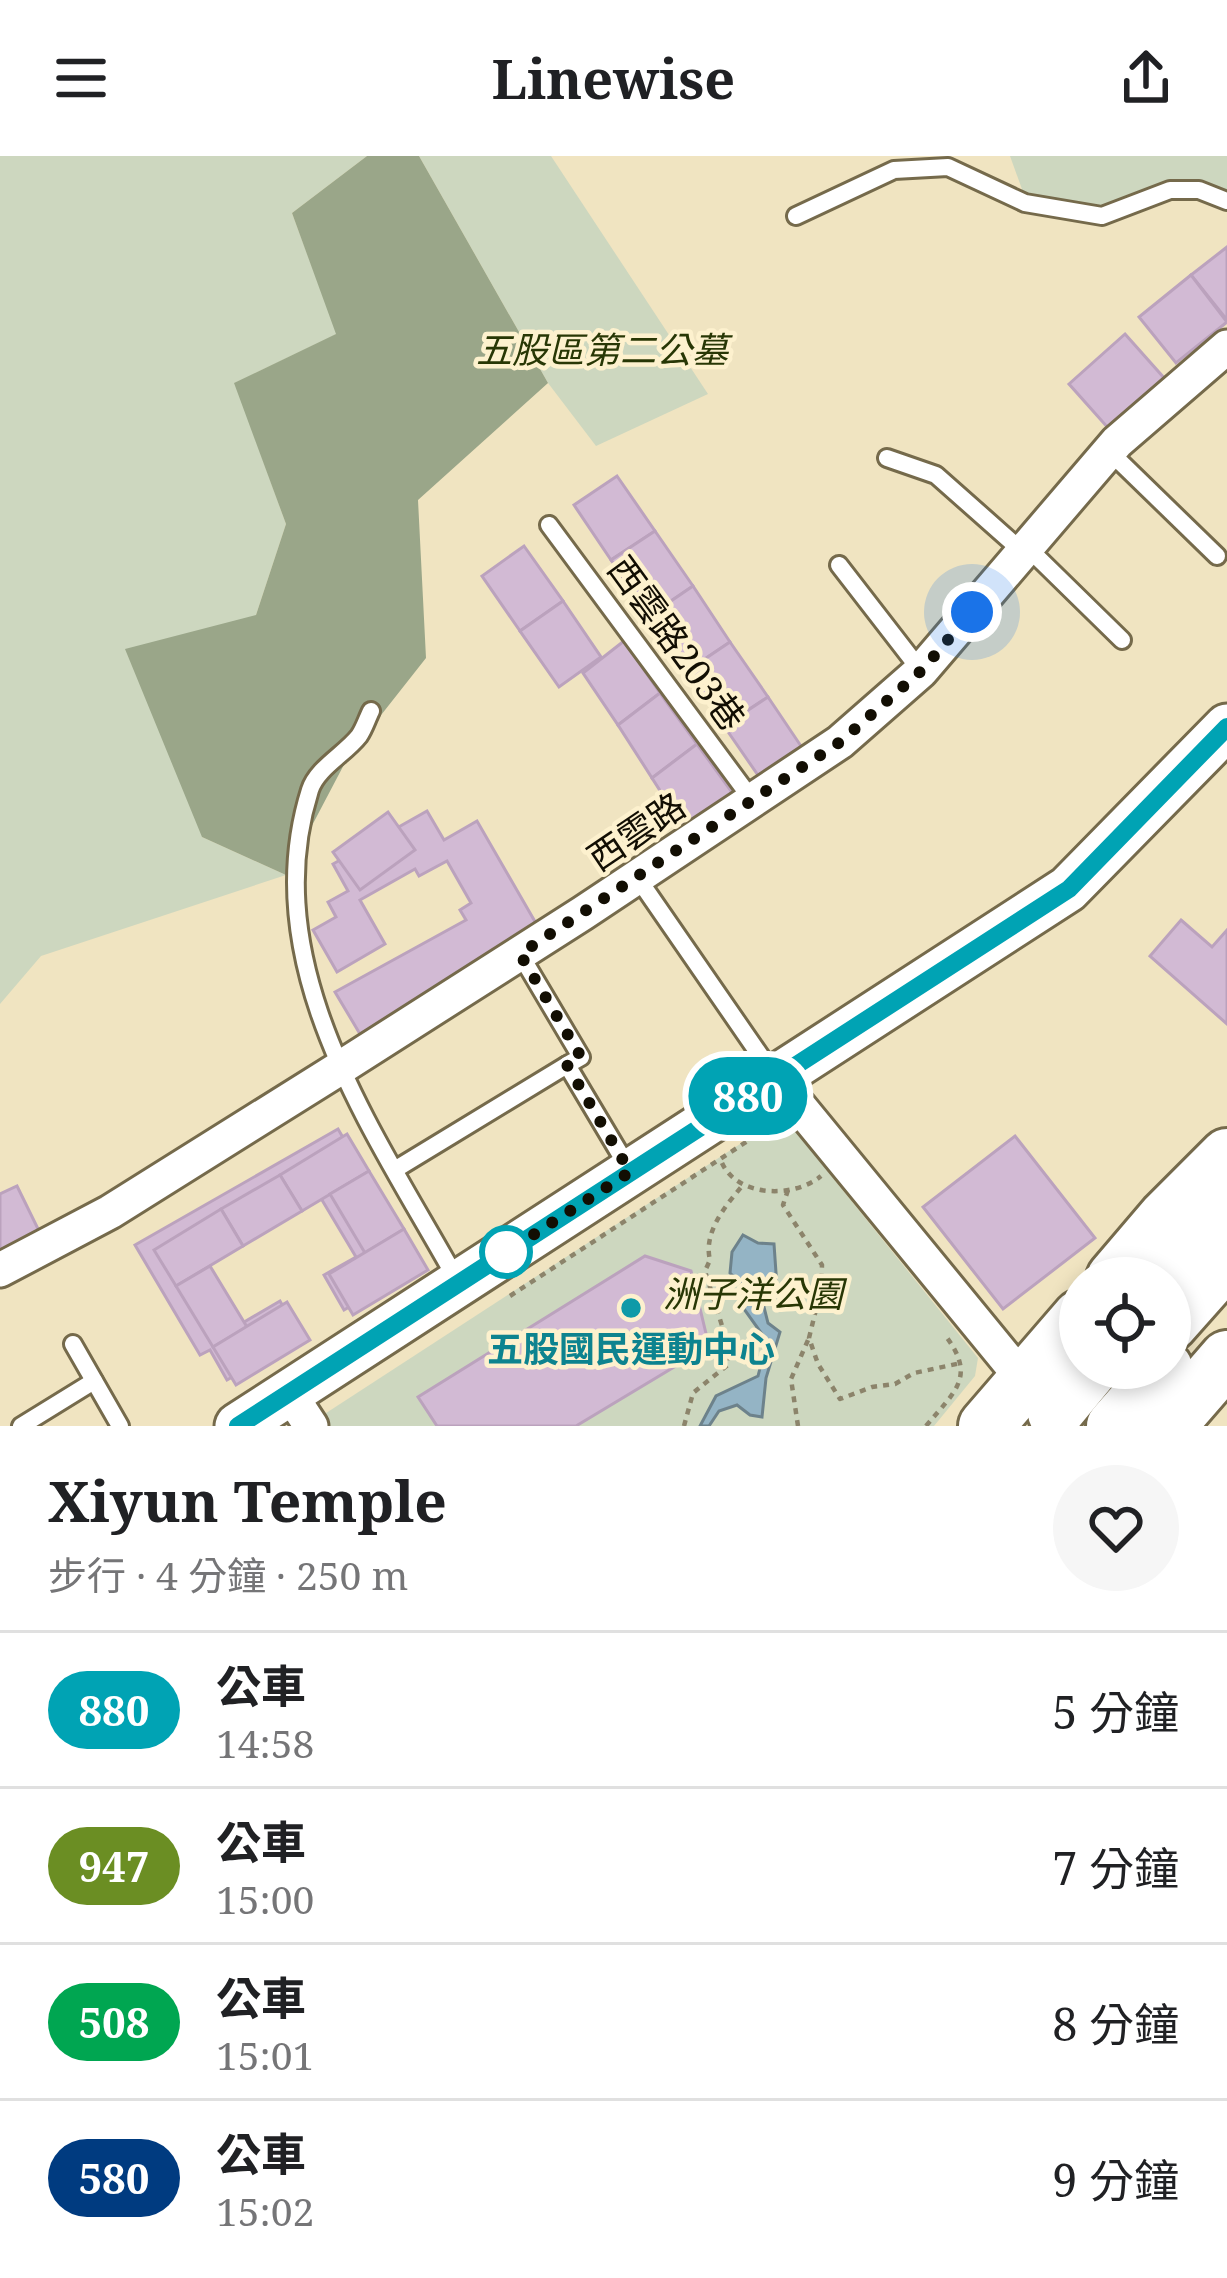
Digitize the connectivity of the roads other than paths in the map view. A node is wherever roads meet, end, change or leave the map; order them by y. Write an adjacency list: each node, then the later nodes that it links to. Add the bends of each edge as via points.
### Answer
1 (1227, 201): 2 (lane, via 1171,190 1102,216 1025,203 947,167 894,170)
2 (796, 216)
3 (1222, 361): 4 (street, 西雲路)
4 (1109, 451): 7 (street, 西雲路); 8 (lane)
5 (887, 458): 7 (lane, via 936,475)
6 (549, 525): 14 (lane, 西雲路203巷)
7 (1025, 550): 10 (lane); 11 (street, 西雲路)
8 (1217, 556)
9 (839, 565): 11 (lane)
10 (1122, 640)
11 (921, 671): 14 (street, 西雲路, via 840,742)
12 (371, 711): 18 (lane, via 360,735 311,784 293,874 313,997)
13 (1227, 727): 19 (main road, via 1069,889)
14 (752, 801): 15 (street, 西雲路)
15 (637, 878): 16 (street, 西雲路); 19 (lane)
16 (520, 954): 17 (lane, via 581,1057); 18 (street, 西雲路)
17 (567, 1065): 22 (lane); 23 (lane)
18 (340, 1068): 22 (lane); 29 (street, 西雲路, via 110,1212)
19 (776, 1078): 23 (main road); 38 (street)
20 (1227, 1134): 25 (street)
21 (1227, 1156): 26 (highway)
22 (395, 1169): 30 (lane)
23 (630, 1172): 30 (main road)
24 (1227, 1204): 27 (highway)
25 (1118, 1257)
26 (1132, 1257)
27 (1183, 1257)
28 (1227, 1260): 32 (highway)
29 (0, 1270)
30 (458, 1283): 44 (main road)
31 (1227, 1299): 34 (highway)
32 (1191, 1300)
33 (1059, 1324): 38 (street)
34 (1191, 1339)
35 (1059, 1341): 50 (highway)
36 (73, 1344): 39 (lane)
37 (1227, 1358): 52 (highway)
38 (1017, 1372): 49 (street)
39 (94, 1381): 46 (lane); 47 (lane)
40 (1227, 1388): 53 (highway)
41 (1082, 1389): 45 (highway)
42 (1104, 1389): 45 (highway)
43 (1147, 1389): 51 (highway)
44 (300, 1410): 48 (main road)
45 (1067, 1419)
46 (21, 1426)
47 (119, 1426)
48 (238, 1426)
49 (970, 1426)
50 (986, 1426)
51 (1114, 1426)
52 (1168, 1426)
53 (1193, 1426)

